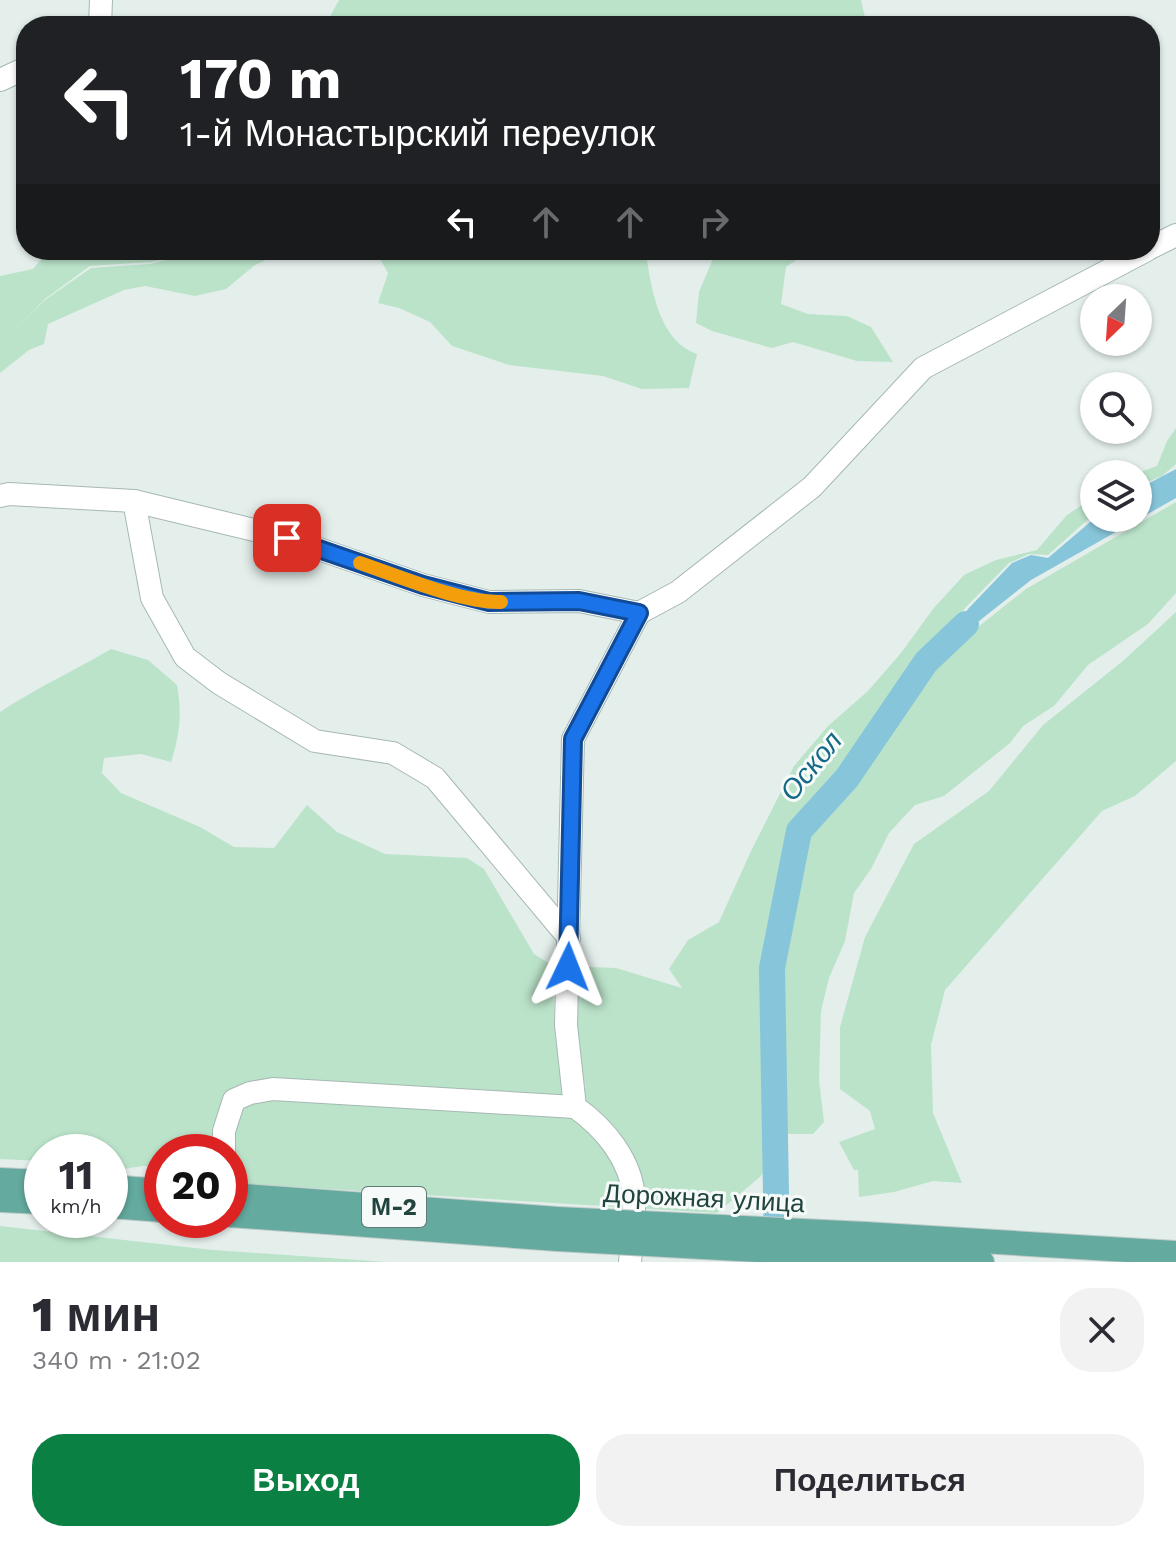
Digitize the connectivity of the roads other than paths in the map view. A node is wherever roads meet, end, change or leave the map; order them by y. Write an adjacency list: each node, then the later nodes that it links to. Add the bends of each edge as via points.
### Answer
1 (1128, 260): 4 (lane, via 923,368 812,487 678,592)
2 (0, 496): 3 (lane)
3 (134, 501): 4 (lane, via 287,538 489,602 579,601); 5 (lane, via 152,598 185,657 315,741 393,753 435,778)
4 (639, 613): 5 (lane, via 573,739)
5 (569, 938): 6 (lane, via 566,1025)
6 (575, 1107): 7 (lane, via 273,1089 234,1100); 17 (lane, via 597,1122 625,1162 634,1198)
7 (224, 1134)
8 (0, 1180): 9 (main road)
9 (24, 1181)
10 (248, 1197): 14 (main road, Дорожная улица / М-2)
11 (0, 1200): 12 (main road)
12 (24, 1201)
13 (248, 1216): 14 (main road, Дорожная улица / М-2)
14 (557, 1229): 15 (main road, Дорожная улица / М-2, bridge)
15 (866, 1245): 16 (main road, Дорожная улица); 18 (main road, Дорожная улица)
16 (1176, 1253)
17 (630, 1262)
18 (982, 1262)

